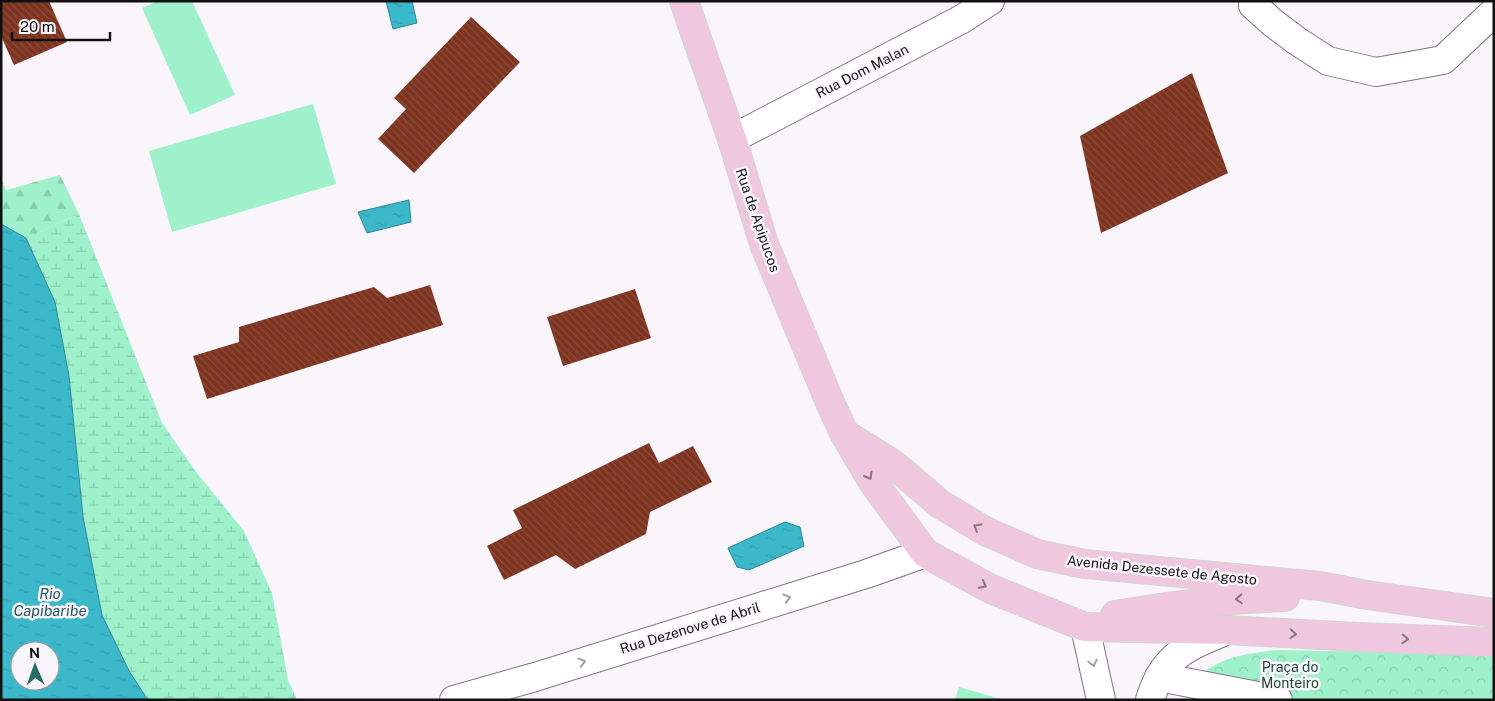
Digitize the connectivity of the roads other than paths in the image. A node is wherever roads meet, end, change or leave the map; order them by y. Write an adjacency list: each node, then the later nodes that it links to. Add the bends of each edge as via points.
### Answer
1 (684, 1): 5 (main road, Rua de Apipucos)
2 (990, 1): 5 (street, Rua Dom Malan, via 962,19)
3 (1254, 3): 4 (street, via 1296,40 1328,60 1376,72 1443,60)
4 (1494, 12)
5 (732, 139): 6 (main road, Rua de Apipucos, via 764,244)
6 (844, 433): 7 (main road, one-way to 7, via 873,482); 8 (main road, Avenida Dezessete de Agosto, one-way to 6, via 1085,564 1037,554 985,531 940,504 893,464)
7 (925, 553): 10 (main road, one-way to 10, via 991,589); 13 (street, Rua Dezenove de Abril, one-way to 7)
8 (1320, 586): 9 (main road, Avenida Dezessete de Agosto); 10 (main road, one-way to 10, via 1295,597 1228,600 1123,613)
9 (1494, 612)
10 (1086, 626): 11 (main road); 16 (street, one-way to 16)
11 (1227, 630): 12 (main road, one-way to 12); 14 (street, via 1187,648 1166,665)
12 (1494, 642)
13 (532, 688): 15 (street, Rua Dezenove de Abril)
14 (1154, 688): 17 (street)
15 (454, 700)
16 (1101, 700)
17 (1278, 700)

